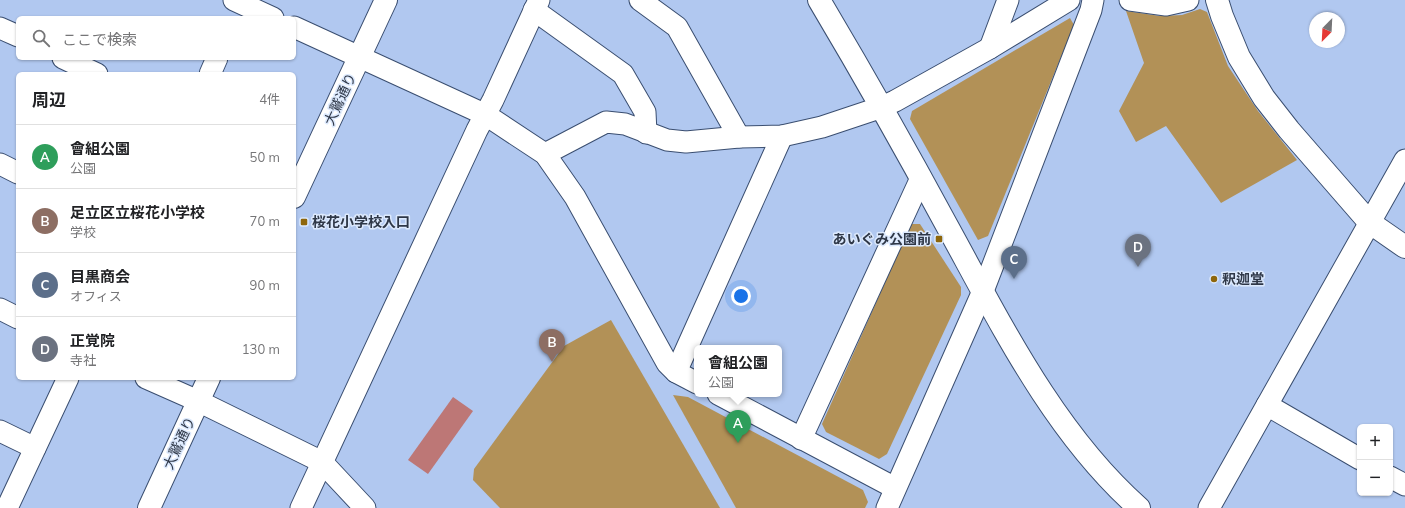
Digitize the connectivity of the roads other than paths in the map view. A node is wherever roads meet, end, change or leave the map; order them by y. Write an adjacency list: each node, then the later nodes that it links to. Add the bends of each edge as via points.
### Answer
1 (386, 0): 15 (street, 大鷲通り)
2 (640, 0): 24 (street, via 677,27)
3 (819, 0): 20 (street)
4 (1008, 0): 14 (street)
5 (1069, 0): 14 (street)
6 (1093, 0): 33 (street, via 1092,10)
7 (1130, 0): 8 (street, via 1166,5)
8 (1188, 0)
9 (1218, 0): 31 (street, via 1239,56 1264,98)
10 (536, 5): 21 (street); 22 (street, via 623,74 645,112)
11 (239, 6): 12 (street)
12 (267, 16)
13 (296, 28): 15 (street)
14 (990, 48): 20 (street)
15 (360, 57): 21 (street); 30 (street, 大鷲通り)
16 (216, 60): 19 (street)
17 (72, 66): 18 (street)
18 (91, 72)
19 (211, 72)
20 (882, 107): 23 (street, via 822,127); 29 (street)
21 (486, 115): 25 (street); 48 (street)
22 (646, 133): 24 (street, via 667,140 686,142); 25 (street, via 625,124 606,122)
23 (782, 136): 24 (street); 36 (street)
24 (739, 137)
25 (545, 154): 36 (street, via 575,197 667,363)
26 (1405, 160): 31 (street)
27 (0, 164): 28 (street)
28 (16, 172)
29 (921, 178): 33 (street); 45 (street)
30 (296, 193)
31 (1369, 222): 32 (street); 43 (street)
32 (1405, 247)
33 (983, 291): 51 (street); 57 (street, via 1054,411 1082,448)
34 (0, 309): 35 (street)
35 (16, 317)
36 (676, 372): 40 (street)
37 (67, 380): 46 (street)
38 (151, 380): 42 (street)
39 (208, 380): 42 (street, 大鷲通り)
40 (694, 381)
41 (724, 397): 45 (street)
42 (198, 401): 48 (street); 53 (street, 大鷲通り)
43 (1267, 405): 47 (street); 58 (street)
44 (0, 431): 46 (street)
45 (801, 439): 51 (street)
46 (35, 448): 52 (street)
47 (1357, 457)
48 (322, 462): 54 (street); 55 (street)
49 (1393, 479): 50 (street)
50 (1405, 485)
51 (895, 488): 56 (street)
52 (7, 508)
53 (149, 508)
54 (301, 508)
55 (365, 508)
56 (887, 508)
57 (1139, 508)
58 (1209, 508)

